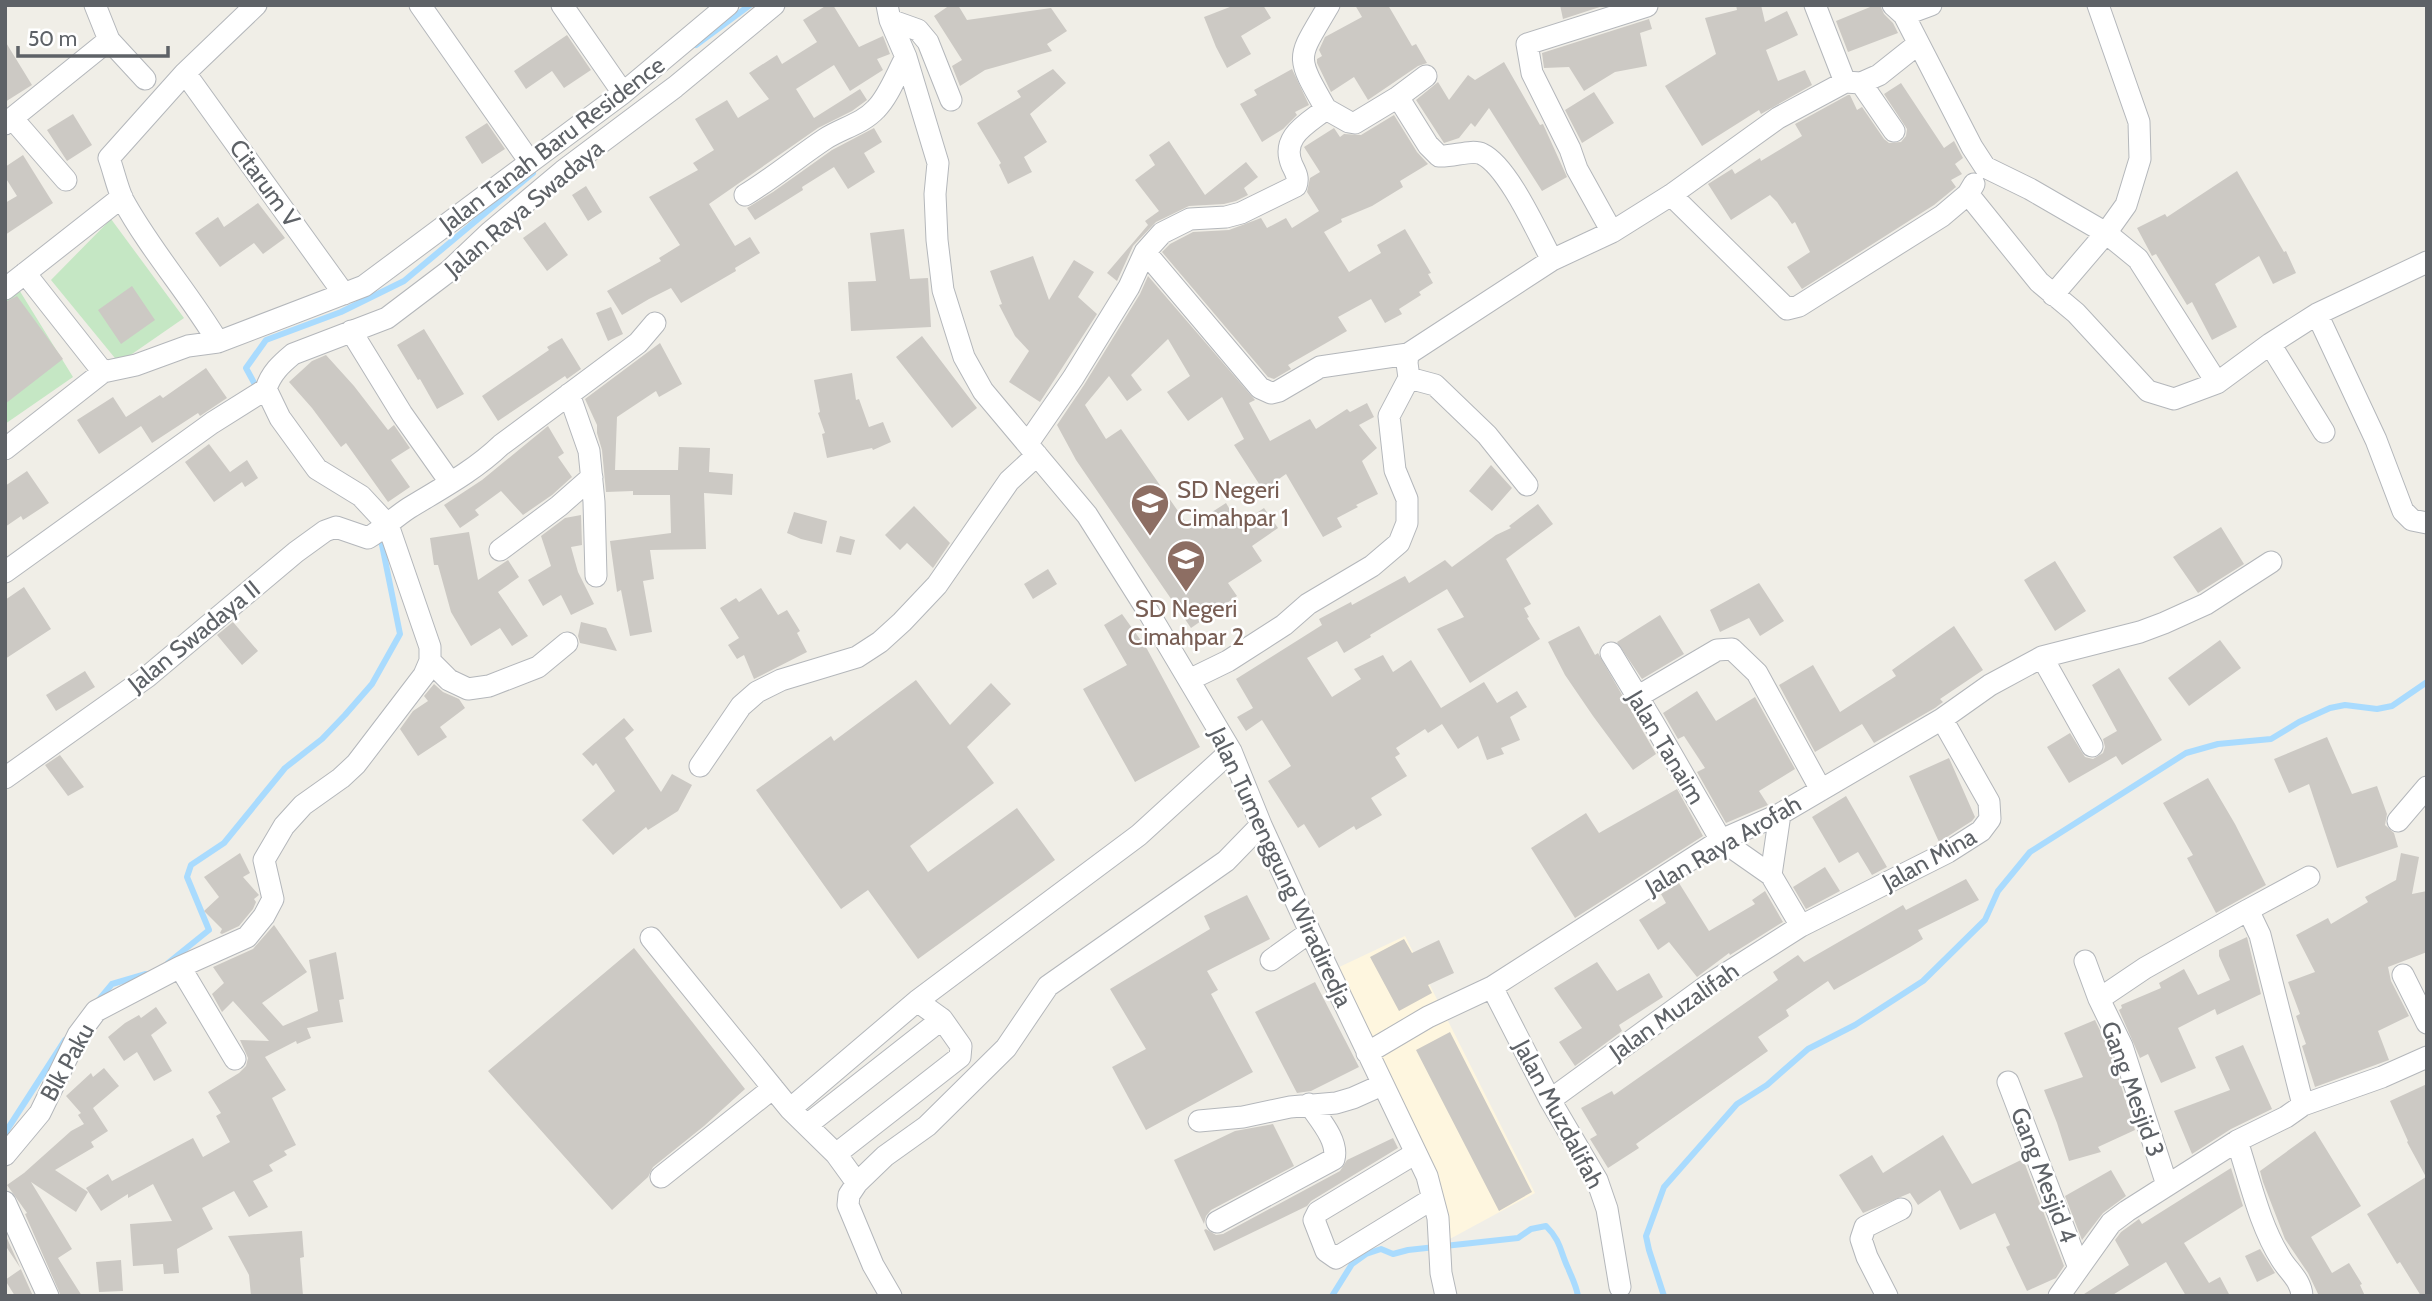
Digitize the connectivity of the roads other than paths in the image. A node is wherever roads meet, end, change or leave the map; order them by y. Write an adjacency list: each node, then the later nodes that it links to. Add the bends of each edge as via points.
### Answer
1 (95, 5): 14 (street)
2 (256, 5): 17 (street)
3 (420, 5): 27 (street)
4 (562, 5): 21 (street)
5 (774, 5): 45 (street, Jalan Raya Swadaya, via 563,171 427,288 387,318)
6 (1329, 5): 24 (street, via 1302,58)
7 (1815, 5): 20 (street)
8 (1931, 5): 12 (street)
9 (2098, 5): 35 (street, via 2139,122 2140,159 2134,182 2126,205)
10 (1649, 6): 34 (street, via 1527,44 1532,73)
11 (721, 7): 21 (street, Jalan Tanah Baru Residence)
12 (1899, 10): 15 (street)
13 (888, 13): 16 (street, Jalan Tumenggung Wiradiredja); 23 (street, via 918,30 928,42)
14 (109, 40): 19 (street); 25 (street)
15 (1918, 44): 20 (street, via 1879,75); 28 (street)
16 (906, 57): 31 (street, via 876,110); 56 (street, Jalan Tumenggung Wiradiredja, via 938,163 937,240 943,290 964,357 983,391)
17 (185, 73): 33 (street, via 109,158); 41 (street, Citarum V)
18 (1426, 76): 22 (street)
19 (145, 79)
20 (1853, 82): 26 (street); 32 (street, via 1778,118)
21 (623, 93): 27 (street, Jalan Tanah Baru Residence)
22 (1398, 97): 24 (street, via 1352,123); 37 (street, via 1439,156 1483,154 1497,168)
23 (951, 100)
24 (1326, 108): 36 (street, via 1290,140 1288,155 1298,179 1296,186 1241,214 1190,219 1162,233)
25 (8, 121): 29 (street)
26 (1894, 131)
27 (530, 162): 41 (street, Jalan Tanah Baru Residence, via 364,286)
28 (1985, 167): 30 (street); 35 (street)
29 (66, 180)
30 (1968, 194): 32 (street, via 1931,223 1799,306 1787,309); 42 (street)
31 (745, 195)
32 (1671, 195): 34 (street)
33 (122, 197): 39 (street); 46 (street)
34 (1612, 232): 37 (street)
35 (2106, 233): 42 (street); 51 (street, via 2138,259)
36 (1144, 252): 48 (street, via 1260,388 1271,393 1320,367); 56 (street, via 1129,287)
37 (1552, 260): 48 (street)
38 (2427, 262): 43 (street)
39 (24, 273): 40 (street); 49 (street)
40 (5, 289)
41 (344, 293): 46 (street, Jalan Tanah Baru Residence)
42 (2053, 295): 51 (street, via 2076,313 2148,391 2174,399)
43 (2317, 314): 47 (street); 60 (street, via 2376,440 2403,511 2412,520)
44 (655, 323): 53 (street, via 638,343)
45 (351, 331): 52 (street, Jalan Raya Swadaya, via 293,354); 58 (street)
46 (218, 342): 49 (street, Jalan Tanah Baru Residence, via 188,346)
47 (2270, 344): 51 (street); 54 (street)
48 (1408, 354): 50 (street)
49 (103, 372): 55 (street)
50 (1409, 378): 59 (street, via 1443,392 1487,435); 70 (street, via 1389,416 1395,470 1407,499 1407,523 1399,543 1284,625)
51 (2217, 383)
52 (260, 391): 61 (street, via 317,469 361,496); 64 (street)
53 (569, 394): 57 (street, via 585,436); 58 (street)
54 (2324, 432)
55 (5, 449)
56 (1032, 449): 70 (street, Jalan Tumenggung Wiradiredja, via 1087,515); 75 (street, via 937,585 902,622 858,657 757,692 741,706)
57 (592, 477): 62 (street); 65 (street)
58 (450, 482): 61 (street)
59 (1527, 485)
60 (2427, 523)
61 (379, 531): 69 (street, via 430,648); 76 (street, Jalan Swadaya II, via 337,527 325,531 147,677)
62 (500, 550)
63 (2271, 562): 68 (street, Jalan Raya Arofah, via 2206,604 2164,624)
64 (5, 572)
65 (596, 576)
66 (567, 643): 69 (street, via 538,667 468,689 449,680)
67 (1611, 653): 71 (street, Jalan Tanaim)
68 (2042, 657): 72 (street, Jalan Raya Arofah, via 1990,685); 73 (street)
69 (430, 661): 91 (street, Blk Paku, via 356,764 303,805 284,826 264,860 273,899 247,937)
70 (1189, 680): 74 (street, Jalan Tumenggung Wiradiredja)
71 (1637, 697): 78 (street, via 1717,650 1732,649 1757,673); 82 (street, Jalan Tanaim)
72 (1942, 719): 78 (street, Jalan Raya Arofah); 86 (street, Jalan Mina, via 1989,802 1990,819 1981,831 1948,852)
73 (2092, 746)
74 (1231, 751): 81 (street, Jalan Tumenggung Wiradiredja); 95 (street, via 1139,835)
75 (700, 766)
76 (5, 778)
77 (2427, 787): 80 (street)
78 (1821, 790): 79 (street, Jalan Raya Arofah)
79 (1780, 814): 82 (street, Jalan Raya Arofah); 83 (street)
80 (2398, 821)
81 (1261, 825): 87 (street, Jalan Tumenggung Wiradiredja); 115 (street, via 1226,861 1048,986 1006,1048 927,1126)
82 (1721, 841): 83 (street); 93 (street, Jalan Raya Arofah)
83 (1771, 875): 86 (street)
84 (2309, 877): 85 (street, Gang Mesjid 3)
85 (2248, 911): 94 (street, Gang Mesjid 3, via 2144,968); 106 (street, via 2260,935)
86 (1801, 926): 104 (street, Jalan Muzalifah, via 1709,985)
87 (1310, 932): 89 (street); 98 (street, Jalan Tumenggung Wiradiredja)
88 (651, 938): 103 (street)
89 (1271, 960)
90 (2085, 961): 94 (street)
91 (180, 967): 100 (street); 112 (street, Blk Paku, via 96,1011 78,1035 40,1113)
92 (2403, 975): 97 (street)
93 (1492, 988): 98 (street, Jalan Raya Arofah, via 1428,1017); 104 (street, Jalan Muzdalifah)
94 (2099, 999): 116 (street, Gang Mesjid 3, via 2122,1046)
95 (917, 1000): 96 (street); 107 (street)
96 (942, 1019): 109 (street); 113 (street, via 961,1046 960,1057)
97 (2427, 1023)
98 (1367, 1053): 102 (street, Jalan Tumenggung Wiradiredja)
99 (2427, 1057): 106 (street)
100 (235, 1059)
101 (2008, 1082): 121 (street, Gang Mesjid 4)
102 (1382, 1085): 105 (street, via 1344,1100); 111 (street, Jalan Tumenggung Wiradiredja)
103 (773, 1088): 107 (street); 114 (street)
104 (1550, 1100): 122 (street, Jalan Muzdalifah, via 1597,1180 1607,1209)
105 (1309, 1104): 108 (street); 120 (street, via 1328,1132 1334,1160)
106 (2303, 1105): 110 (street)
107 (790, 1109): 109 (street)
108 (1199, 1121)
109 (807, 1125): 113 (street)
110 (2237, 1141): 116 (street); 128 (street, via 2264,1226 2297,1277)
111 (1416, 1153): 118 (street, Jalan Tumenggung Wiradiredja); 118 (street, via 1318,1212 1314,1220 1326,1251 1336,1258)
112 (5, 1154)
113 (835, 1154): 115 (street)
114 (661, 1177)
115 (857, 1183): 124 (street, via 848,1205)
116 (2167, 1185): 121 (street, via 2111,1223)
117 (5, 1202): 123 (street)
118 (1435, 1208): 125 (street, Jalan Tumenggung Wiradiredja)
119 (1901, 1209): 126 (street, via 1865,1227 1861,1239)
120 (1217, 1222)
121 (2079, 1268): 127 (street)
122 (1620, 1287)
123 (48, 1296)
124 (891, 1296)
125 (1446, 1296)
126 (1887, 1296)
127 (2059, 1296)
128 (2302, 1296)

